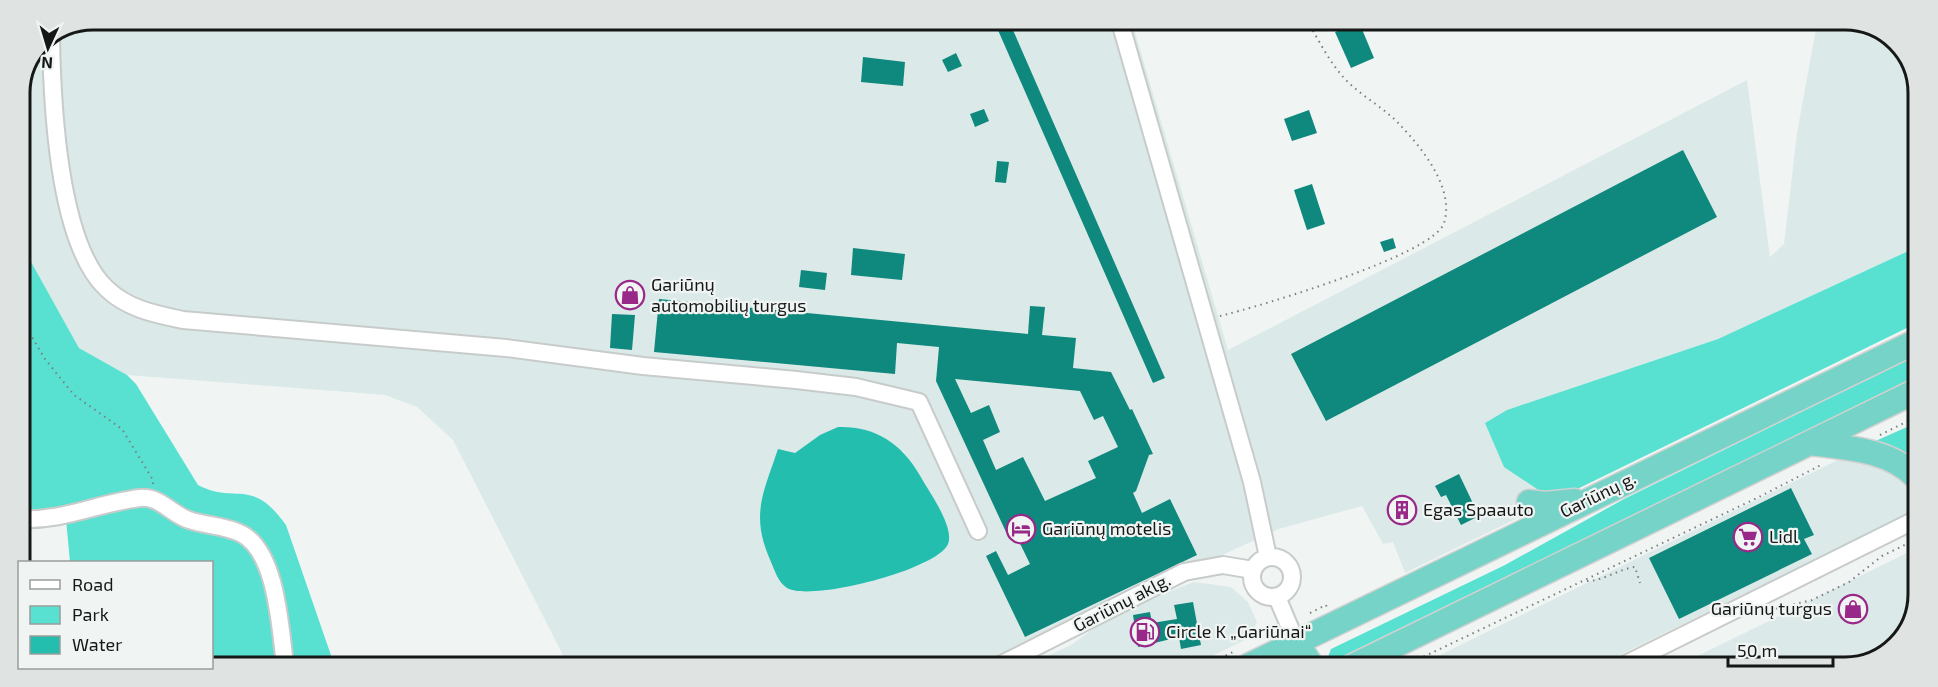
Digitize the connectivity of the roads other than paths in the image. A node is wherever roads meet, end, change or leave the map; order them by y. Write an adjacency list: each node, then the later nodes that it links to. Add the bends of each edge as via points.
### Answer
1 (1121, 30): 12 (street, via 1252,482)
2 (51, 46): 11 (street, via 55,133 76,230 105,287 124,303 183,320 506,348 796,380 856,387 919,402)
3 (1908, 345): 7 (highway, Gariūnų g.)
4 (1908, 395): 5 (highway)
5 (1810, 443): 6 (highway, via 1873,453 1892,459); 20 (highway)
6 (1908, 471)
7 (1592, 498): 8 (highway, via 1553,503); 15 (highway, Gariūnų g.)
8 (1529, 501)
9 (30, 519): 16 (street, via 58,518 152,498 189,520 229,529 252,542 262,555)
10 (1908, 523): 21 (street)
11 (978, 531)
12 (1268, 557): 13 (street); 14 (street, via 1287,562 1293,574 1287,591)
13 (1253, 570): 14 (street, via 1255,589 1265,596); 17 (street, Gariūnų aklg., via 1223,565 1184,572)
14 (1277, 597): 15 (street)
15 (1296, 642): 18 (highway, Gariūnų g.); 19 (highway)
16 (284, 657)
17 (1016, 657)
18 (1245, 657)
19 (1306, 657)
20 (1371, 657)
21 (1640, 657)

